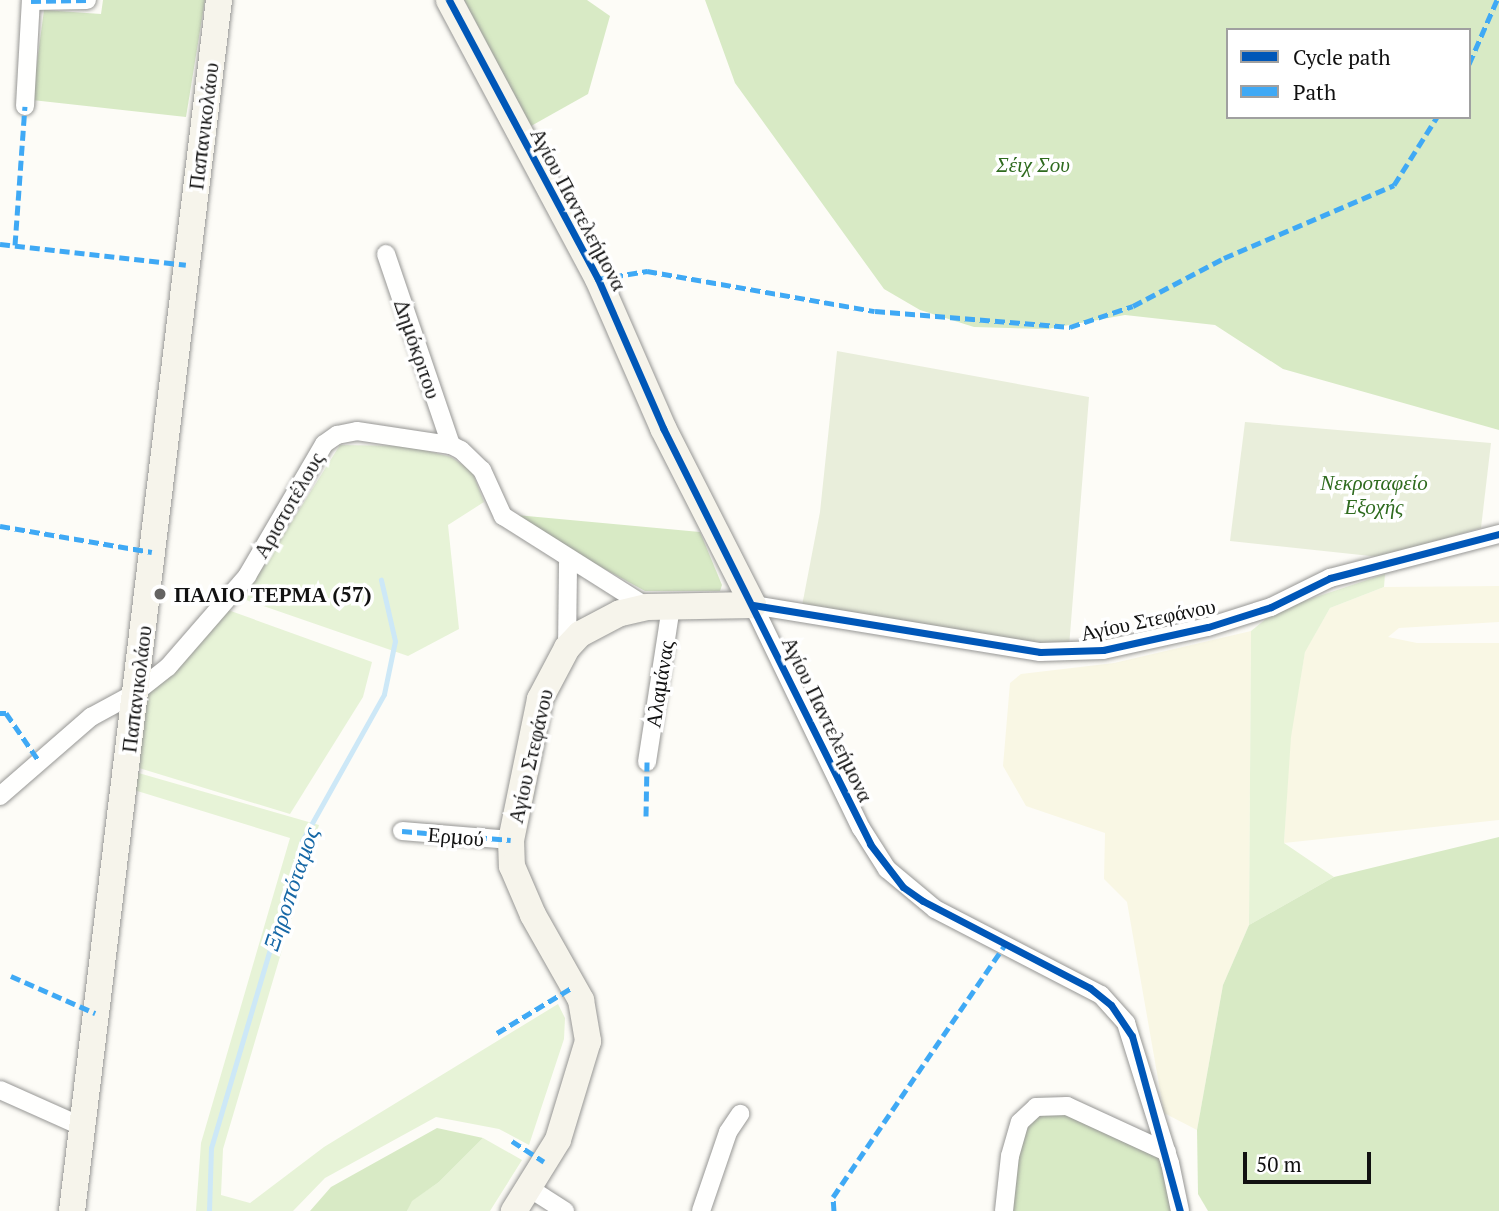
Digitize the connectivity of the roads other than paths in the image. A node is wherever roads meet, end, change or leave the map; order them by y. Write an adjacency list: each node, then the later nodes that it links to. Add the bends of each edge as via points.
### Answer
1 (86, 0): 4 (street)
2 (219, 0): 13 (street, Παπανικολάου)
3 (449, 0): 10 (street, Αγίου Παντελεήμονα, via 598,279 663,428)
4 (31, 1): 5 (street)
5 (25, 106)
6 (386, 254): 7 (street, Δημόκριτου)
7 (451, 444): 9 (street, via 475,459 503,516); 13 (street, Αριστοτέλους, via 357,431 330,438 226,603 168,667)
8 (1499, 534): 10 (street, Αγίου Στεφάνου, via 1330,578 1271,607 1208,628 1103,650 1040,652)
9 (568, 561): 11 (street); 12 (street)
10 (753, 605): 11 (street, Αγίου Στεφάνου); 21 (street, Αγίου Παντελεήμονα, via 879,858 903,887 929,905 1101,995 1132,1036)
11 (659, 607): 12 (street, Αγίου Στεφάνου, via 620,612 580,634); 14 (street, Αλαμάνας)
12 (567, 648): 17 (street, Αγίου Στεφάνου, via 540,699)
13 (135, 693): 15 (street, Αριστοτέλους, via 91,717); 20 (street, Παπανικολάου)
14 (647, 762)
15 (0, 796)
16 (402, 831): 17 (street, Ερμού)
17 (510, 840): 22 (street, Αγίου Στεφάνου, via 516,881 581,1000 587,1022 583,1065 558,1140)
18 (0, 1090): 20 (street)
19 (740, 1114): 26 (street, via 728,1132)
20 (83, 1127): 23 (street, Παπανικολάου)
21 (1167, 1152): 27 (street, via 1067,1106 1036,1107 1020,1122 1010,1156); 28 (street, Αγίου Παντελεήμονα)
22 (529, 1188): 24 (street, Αγίου Στεφάνου); 25 (street)
23 (72, 1211)
24 (514, 1211)
25 (565, 1211)
26 (701, 1211)
27 (1004, 1211)
28 (1180, 1211)

